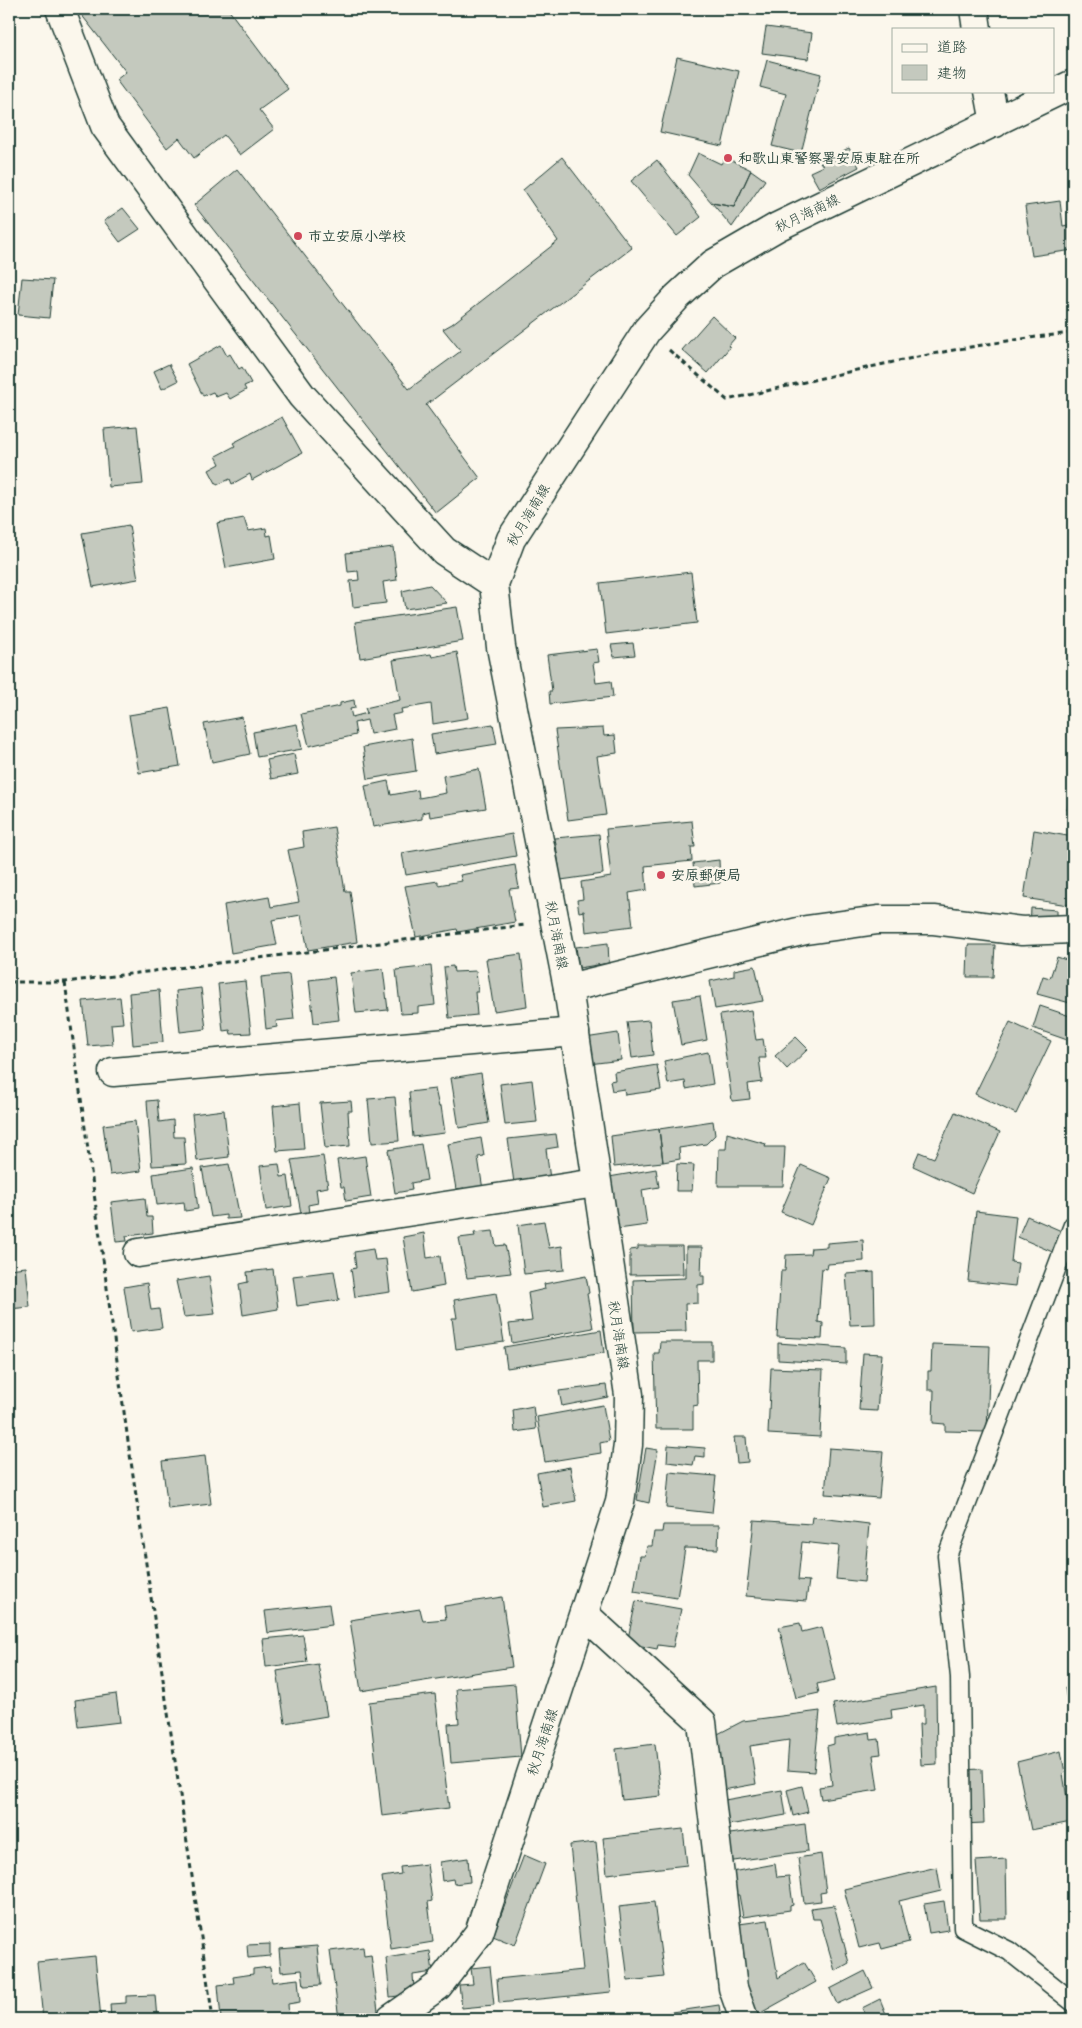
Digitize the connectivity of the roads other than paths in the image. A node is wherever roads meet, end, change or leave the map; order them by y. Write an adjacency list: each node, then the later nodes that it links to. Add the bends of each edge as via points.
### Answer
1 (60, 9): 7 (street, via 105,126 302,396 444,551)
2 (974, 9): 3 (street)
3 (977, 28)
4 (1073, 84): 6 (street, 秋月海南線)
5 (989, 92): 6 (street)
6 (995, 123): 7 (street, 秋月海南線, via 778,227 713,264 677,297 647,330 511,539)
7 (494, 584): 9 (street, 秋月海南線, via 501,648)
8 (1073, 929): 9 (street, via 1022,931 934,920 878,920 806,930)
9 (568, 988): 10 (street, 秋月海南線)
10 (575, 1032): 11 (street); 12 (street, 秋月海南線)
11 (113, 1072)
12 (596, 1183): 14 (street); 15 (street, 秋月海南線, via 628,1395 628,1437 620,1502)
13 (1073, 1225): 16 (lane, via 947,1556 960,1677 963,1928 1009,1952)
14 (138, 1254)
15 (584, 1614): 17 (street, 秋月海南線, via 479,1933 438,1986); 18 (street, via 702,1722 733,1988)
16 (1073, 2002)
17 (391, 2019)
18 (744, 2019)

